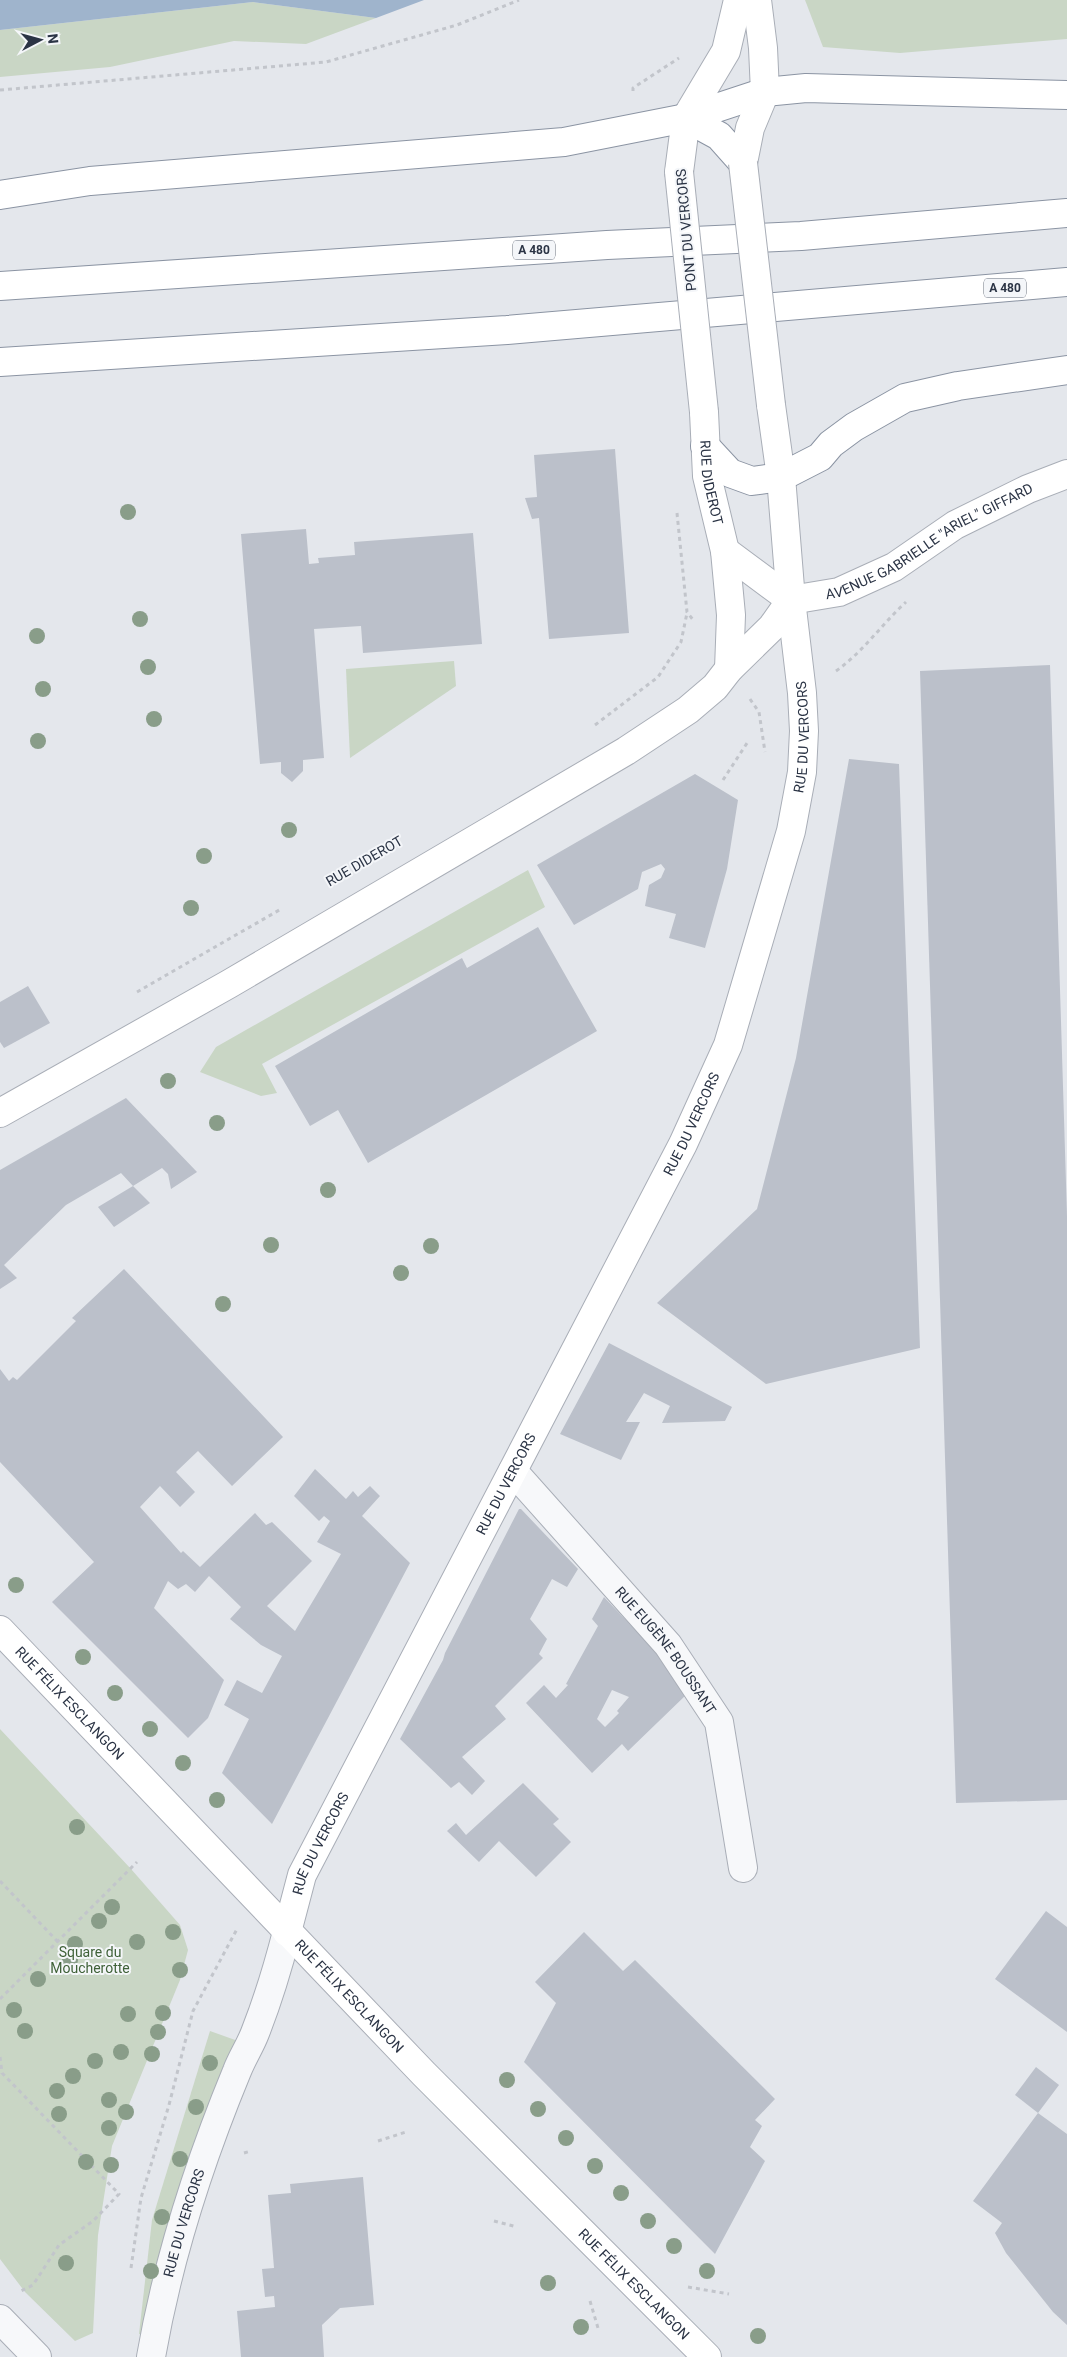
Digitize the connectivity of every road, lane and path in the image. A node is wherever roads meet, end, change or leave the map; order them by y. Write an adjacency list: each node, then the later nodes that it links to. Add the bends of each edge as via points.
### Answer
1 (519, 0): 4 (path, via 457,25 326,62)
2 (738, 0): 7 (main road, PONT DU VERCORS, via 726,51)
3 (756, 0): 5 (main road)
4 (0, 90)
5 (765, 92): 6 (main road, via 806,88); 7 (main road); 8 (main road, via 750,128)
6 (1067, 95)
7 (686, 118): 8 (main road, via 719,136); 9 (main road, via 564,142 90,182); 15 (main road, PONT DU VERCORS, bridge, via 679,172)
8 (743, 163): 18 (main road, bridge)
9 (0, 195)
10 (1067, 213): 12 (main road, A 480, via 801,236 607,245)
11 (1067, 282): 13 (main road, A 480, via 507,330)
12 (0, 286)
13 (0, 362)
14 (1067, 370): 18 (main road, via 958,386 905,398 854,427 820,457)
15 (704, 412): 16 (main road, RUE DIDEROT)
16 (705, 446): 18 (main road, via 730,473 752,480); 19 (main road, RUE DIDEROT, via 707,476)
17 (1067, 474): 21 (main road, AVENUE GABRIELLE "ARIEL" GIFFARD, via 954,525 894,567 839,592)
18 (781, 477): 21 (main road, RUE DU VERCORS)
19 (725, 551): 21 (main road); 24 (main road, RUE DIDEROT, via 731,615)
20 (911, 598): 23 (path)
21 (791, 600): 24 (main road, via 772,627); 33 (main road, RUE DU VERCORS, via 802,693 802,772 791,831 728,1045 683,1144)
22 (687, 612): 26 (path, via 681,642 658,677)
23 (848, 662)
24 (722, 678): 32 (main road, via 688,710 626,752 230,984)
25 (759, 712): 28 (path)
26 (589, 729)
27 (749, 740): 29 (path)
28 (765, 754)
29 (723, 780)
30 (283, 908): 31 (path)
31 (130, 996)
32 (0, 1113)
33 (513, 1471): 36 (street, RUE EUGÈNE BOUSSANT, via 668,1645 719,1722); 38 (main road, RUE DU VERCORS, via 302,1875)
34 (0, 1630): 38 (main road, RUE FÉLIX ESCLANGON)
35 (137, 1862): 39 (path)
36 (743, 1868)
37 (0, 1881): 39 (path)
38 (287, 1932): 53 (street, RUE DU VERCORS, via 274,1982 237,2070 181,2230 160,2303); 54 (main road, RUE FÉLIX ESCLANGON, via 469,2121)
39 (58, 1942): 41 (path)
40 (218, 1967): 47 (path, via 193,2011 141,2198)
41 (0, 1999)
42 (0, 2057): 48 (path, via 2,2073 119,2194 93,2221 59,2245 33,2285)
43 (406, 2132): 44 (path)
44 (378, 2141)
45 (494, 2221): 46 (path)
46 (517, 2227)
47 (130, 2274)
48 (15, 2294)
49 (590, 2301): 51 (path)
50 (0, 2319): 52 (street)
51 (598, 2328)
52 (37, 2357)
53 (151, 2357)
54 (707, 2357)

